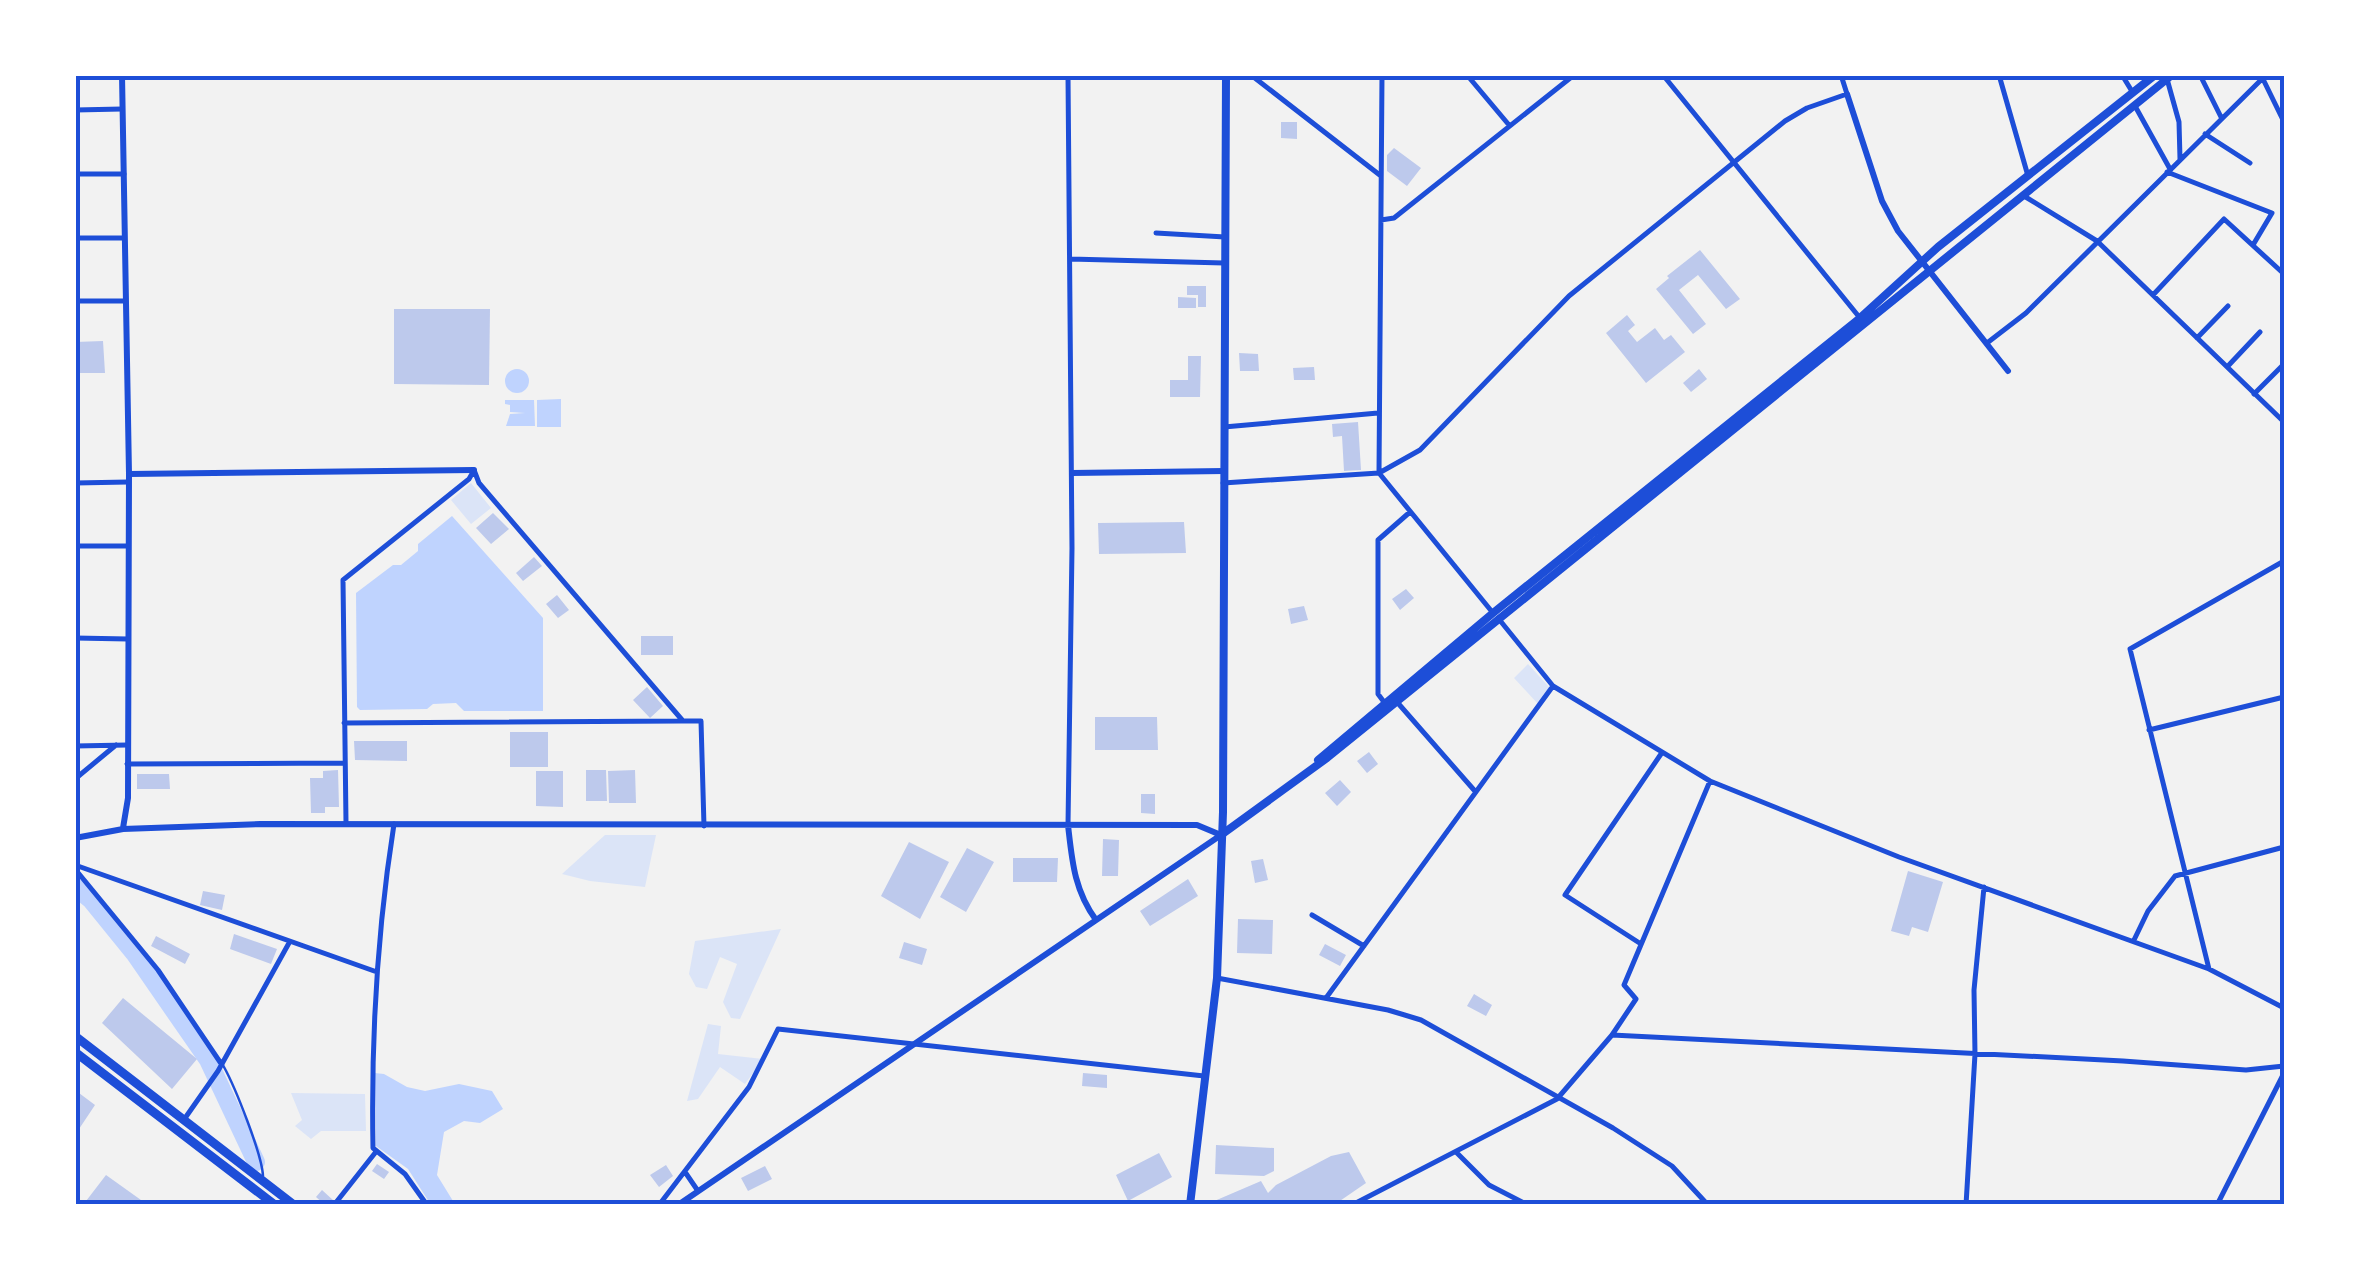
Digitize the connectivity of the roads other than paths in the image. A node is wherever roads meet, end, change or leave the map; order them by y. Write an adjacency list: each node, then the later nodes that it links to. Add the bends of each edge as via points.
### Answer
1 (122, 75): 19 (street)
2 (1068, 75): 41 (street)
3 (1226, 75): 36 (main road)
4 (1251, 75): 31 (street)
5 (1382, 75): 31 (street)
6 (1467, 75): 23 (street)
7 (1574, 75): 23 (street)
8 (1663, 75): 26 (street)
9 (1841, 75): 17 (street)
10 (1999, 75): 32 (street)
11 (2122, 75): 16 (street)
12 (2155, 75): 16 (main road)
13 (2200, 75): 21 (street)
14 (2264, 76): 21 (street); 22 (street)
15 (2170, 77): 18 (main road); 25 (street)
16 (2132, 93): 32 (main road)
17 (1847, 94): 26 (street, via 1784,121); 42 (street, via 1882,201)
18 (2135, 105): 28 (street); 33 (main road)
19 (123, 109): 20 (street); 30 (street)
20 (75, 110)
21 (2221, 117): 24 (street)
22 (2284, 122)
23 (1508, 125): 34 (street, via 1394,218)
24 (2204, 134): 25 (street); 27 (street)
25 (2180, 159): 28 (street)
26 (1734, 162): 50 (street); 64 (street, via 1559,305 1420,450)
27 (2250, 163)
28 (2168, 170): 39 (street); 40 (street, via 2272,213)
29 (75, 174): 30 (street)
30 (124, 174): 38 (street)
31 (1381, 176): 34 (street)
32 (2028, 176): 42 (main road)
33 (2024, 196): 39 (street); 44 (main road)
34 (1381, 220): 58 (street)
35 (1156, 233): 36 (street)
36 (1225, 237): 43 (main road)
37 (75, 238): 38 (street)
38 (124, 238): 48 (street)
39 (2097, 241): 46 (street); 53 (street)
40 (2253, 245): 45 (street); 46 (street, via 2224,219)
41 (1070, 259): 43 (street); 63 (street)
42 (1922, 262): 44 (street); 50 (main road)
43 (1224, 263): 60 (main road)
44 (1929, 273): 53 (street); 72 (main road)
45 (2284, 274)
46 (2153, 295): 52 (street)
47 (75, 301): 48 (street)
48 (124, 301): 65 (street)
49 (2228, 306): 52 (street)
50 (1860, 318): 72 (main road)
51 (2260, 332): 55 (street)
52 (2197, 338): 55 (street)
53 (1987, 344): 56 (street)
54 (2284, 364): 57 (street)
55 (2227, 367): 57 (street)
56 (2008, 370)
57 (2254, 394): 59 (street)
58 (1378, 413): 60 (street); 64 (street)
59 (2284, 422)
60 (1224, 427): 62 (main road)
61 (474, 470): 65 (street); 79 (street, via 478,483); 80 (street, via 344,580)
62 (1224, 471): 63 (street); 67 (main road)
63 (1072, 473): 94 (street)
64 (1379, 473): 67 (street); 68 (street)
65 (128, 478): 66 (street); 70 (street)
66 (75, 482)
67 (1224, 483): 97 (main road)
68 (1410, 512): 72 (street); 78 (street, via 1378,540 1378,694)
69 (75, 546): 70 (street)
70 (128, 546): 74 (street)
71 (2284, 562): 81 (street, via 2130,649)
72 (1496, 615): 75 (street); 77 (main road); 78 (main road)
73 (75, 638): 74 (street)
74 (128, 639): 83 (street)
75 (1553, 686): 85 (street); 91 (street)
76 (2284, 697): 81 (street)
77 (1396, 701): 86 (main road); 91 (street)
78 (1384, 702): 86 (main road)
79 (683, 721): 80 (street); 95 (street, via 701,721)
80 (344, 723): 88 (street)
81 (2149, 730): 101 (street)
82 (116, 745): 83 (street); 84 (street); 89 (street)
83 (127, 745): 87 (street)
84 (75, 746)
85 (1662, 754): 90 (street); 107 (street, via 1564,895)
86 (1316, 763): 97 (main road)
87 (127, 764): 88 (street); 96 (street)
88 (345, 764): 92 (street)
89 (75, 778)
90 (1710, 781): 102 (street); 107 (street)
91 (1474, 790): 108 (street)
92 (346, 823): 93 (street); 96 (street)
93 (394, 824): 95 (street); 110 (street)
94 (1068, 825): 95 (street); 97 (street, via 1197,825); 104 (street, via 1074,877)
95 (704, 826)
96 (124, 828): 98 (street)
97 (1221, 834): 104 (street); 111 (main road)
98 (75, 838)
99 (2284, 847): 101 (street)
100 (75, 867): 106 (street); 119 (street, via 158,970)
101 (2186, 873): 105 (street, via 2175,876); 109 (street)
102 (1984, 887): 105 (street); 118 (street)
103 (1312, 914): 108 (street)
104 (1096, 920): 116 (street)
105 (2134, 940): 109 (street)
106 (289, 943): 110 (street); 119 (street)
107 (1642, 945): 114 (street, via 1624,985 1636,999)
108 (1364, 946): 112 (street)
109 (2209, 969): 113 (street)
110 (377, 972): 124 (street)
111 (1217, 978): 112 (street); 121 (main road)
112 (1326, 998): 122 (street, via 1420,1020)
113 (2284, 1008)
114 (1612, 1035): 118 (street); 122 (street)
115 (75, 1036): 123 (highway)
116 (908, 1045): 121 (street); 126 (street, via 778,1030 749,1087); 128 (street)
117 (75, 1052): 129 (highway)
118 (1975, 1054): 120 (street); 139 (street)
119 (220, 1068): 123 (street); 127 (lane, via 238,1092)
120 (2284, 1069): 140 (street)
121 (1208, 1077): 135 (main road)
122 (1557, 1099): 125 (street); 138 (street, via 1672,1166)
123 (182, 1121): 127 (highway)
124 (375, 1153): 131 (street); 132 (street, via 406,1174)
125 (1457, 1154): 136 (street); 137 (street, via 1489,1185)
126 (686, 1172): 128 (street); 133 (street)
127 (263, 1182): 130 (highway)
128 (698, 1191): 134 (street)
129 (275, 1205)
130 (294, 1205)
131 (334, 1205)
132 (427, 1205)
133 (659, 1205)
134 (678, 1205)
135 (1190, 1205)
136 (1352, 1205)
137 (1528, 1205)
138 (1708, 1205)
139 (1966, 1205)
140 (2217, 1205)

